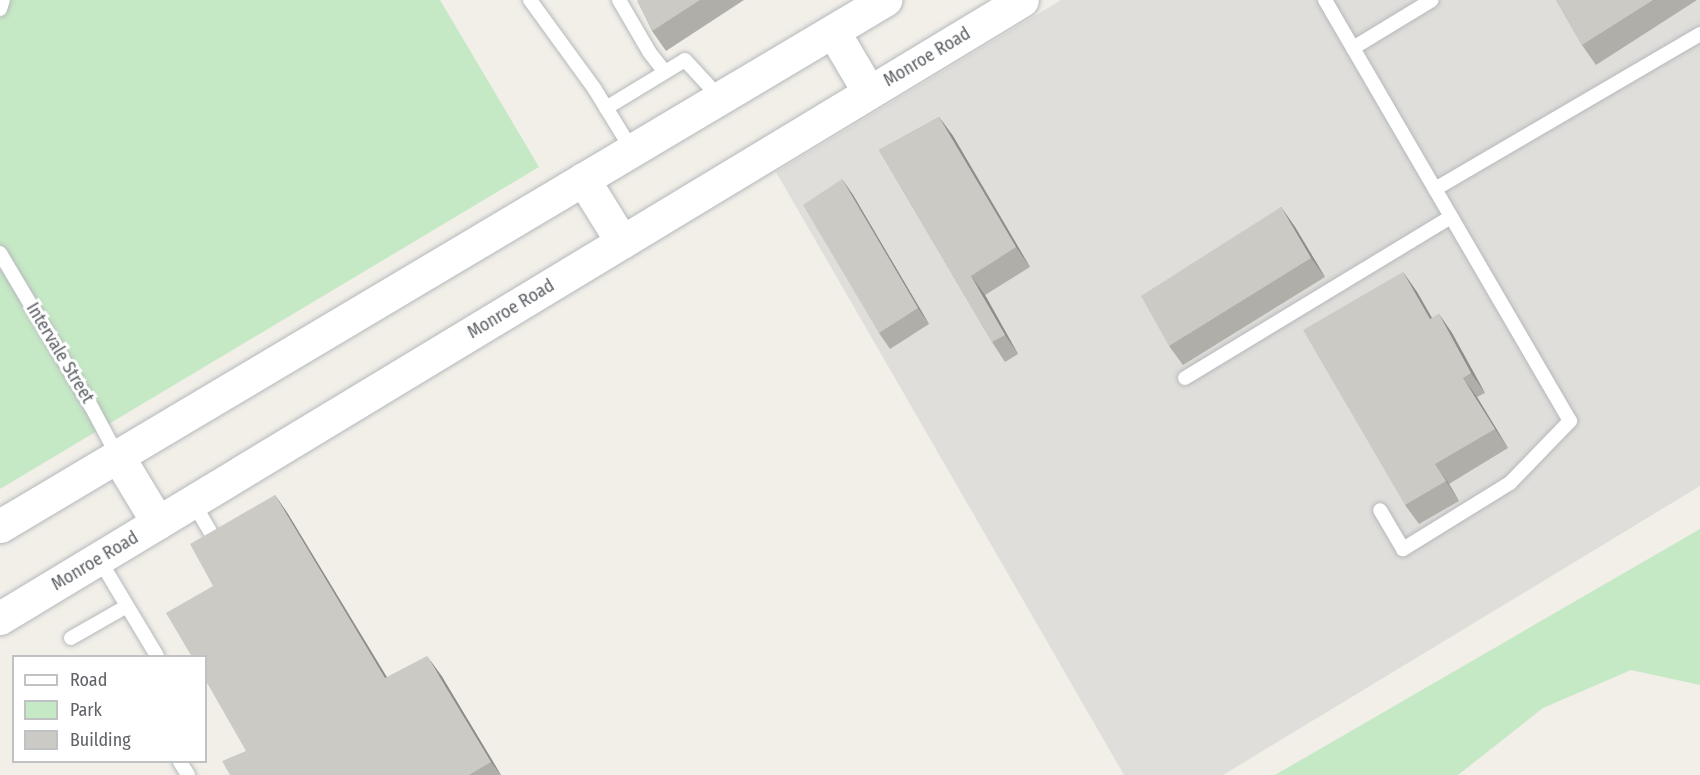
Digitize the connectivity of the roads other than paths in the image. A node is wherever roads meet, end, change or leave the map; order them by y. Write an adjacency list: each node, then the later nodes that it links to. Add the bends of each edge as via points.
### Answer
1 (3, 0): 8 (lane)
2 (530, 0): 15 (lane)
3 (619, 0): 12 (lane, via 650,53)
4 (885, 0): 9 (main road)
5 (1022, 0): 13 (main road, Monroe Road)
6 (1325, 0): 11 (lane)
7 (1432, 0): 11 (lane)
8 (0, 9)
9 (833, 31): 13 (main road); 14 (main road)
10 (1700, 34): 18 (lane)
11 (1353, 48): 18 (lane)
12 (666, 72): 14 (lane, via 685,60); 15 (lane)
13 (869, 92): 20 (main road, Monroe Road)
14 (720, 98): 16 (main road)
15 (606, 108): 16 (lane)
16 (632, 150): 17 (main road)
17 (583, 179): 20 (main road); 23 (main road)
18 (1435, 189): 19 (lane)
19 (1451, 217): 22 (lane); 25 (lane, via 1570,421 1510,483 1402,549)
20 (622, 242): 24 (main road, Monroe Road)
21 (0, 253): 23 (lane, Intervale Street)
22 (1185, 378)
23 (117, 455): 26 (main road); 27 (main road)
24 (193, 502): 26 (main road, Monroe Road); 28 (lane)
25 (1380, 510)
26 (158, 523): 29 (main road, Monroe Road)
27 (0, 526)
28 (220, 548)
29 (99, 559): 30 (lane); 31 (main road, Monroe Road)
30 (127, 606): 32 (lane); 33 (lane)
31 (0, 618)
32 (71, 638)
33 (156, 655)

